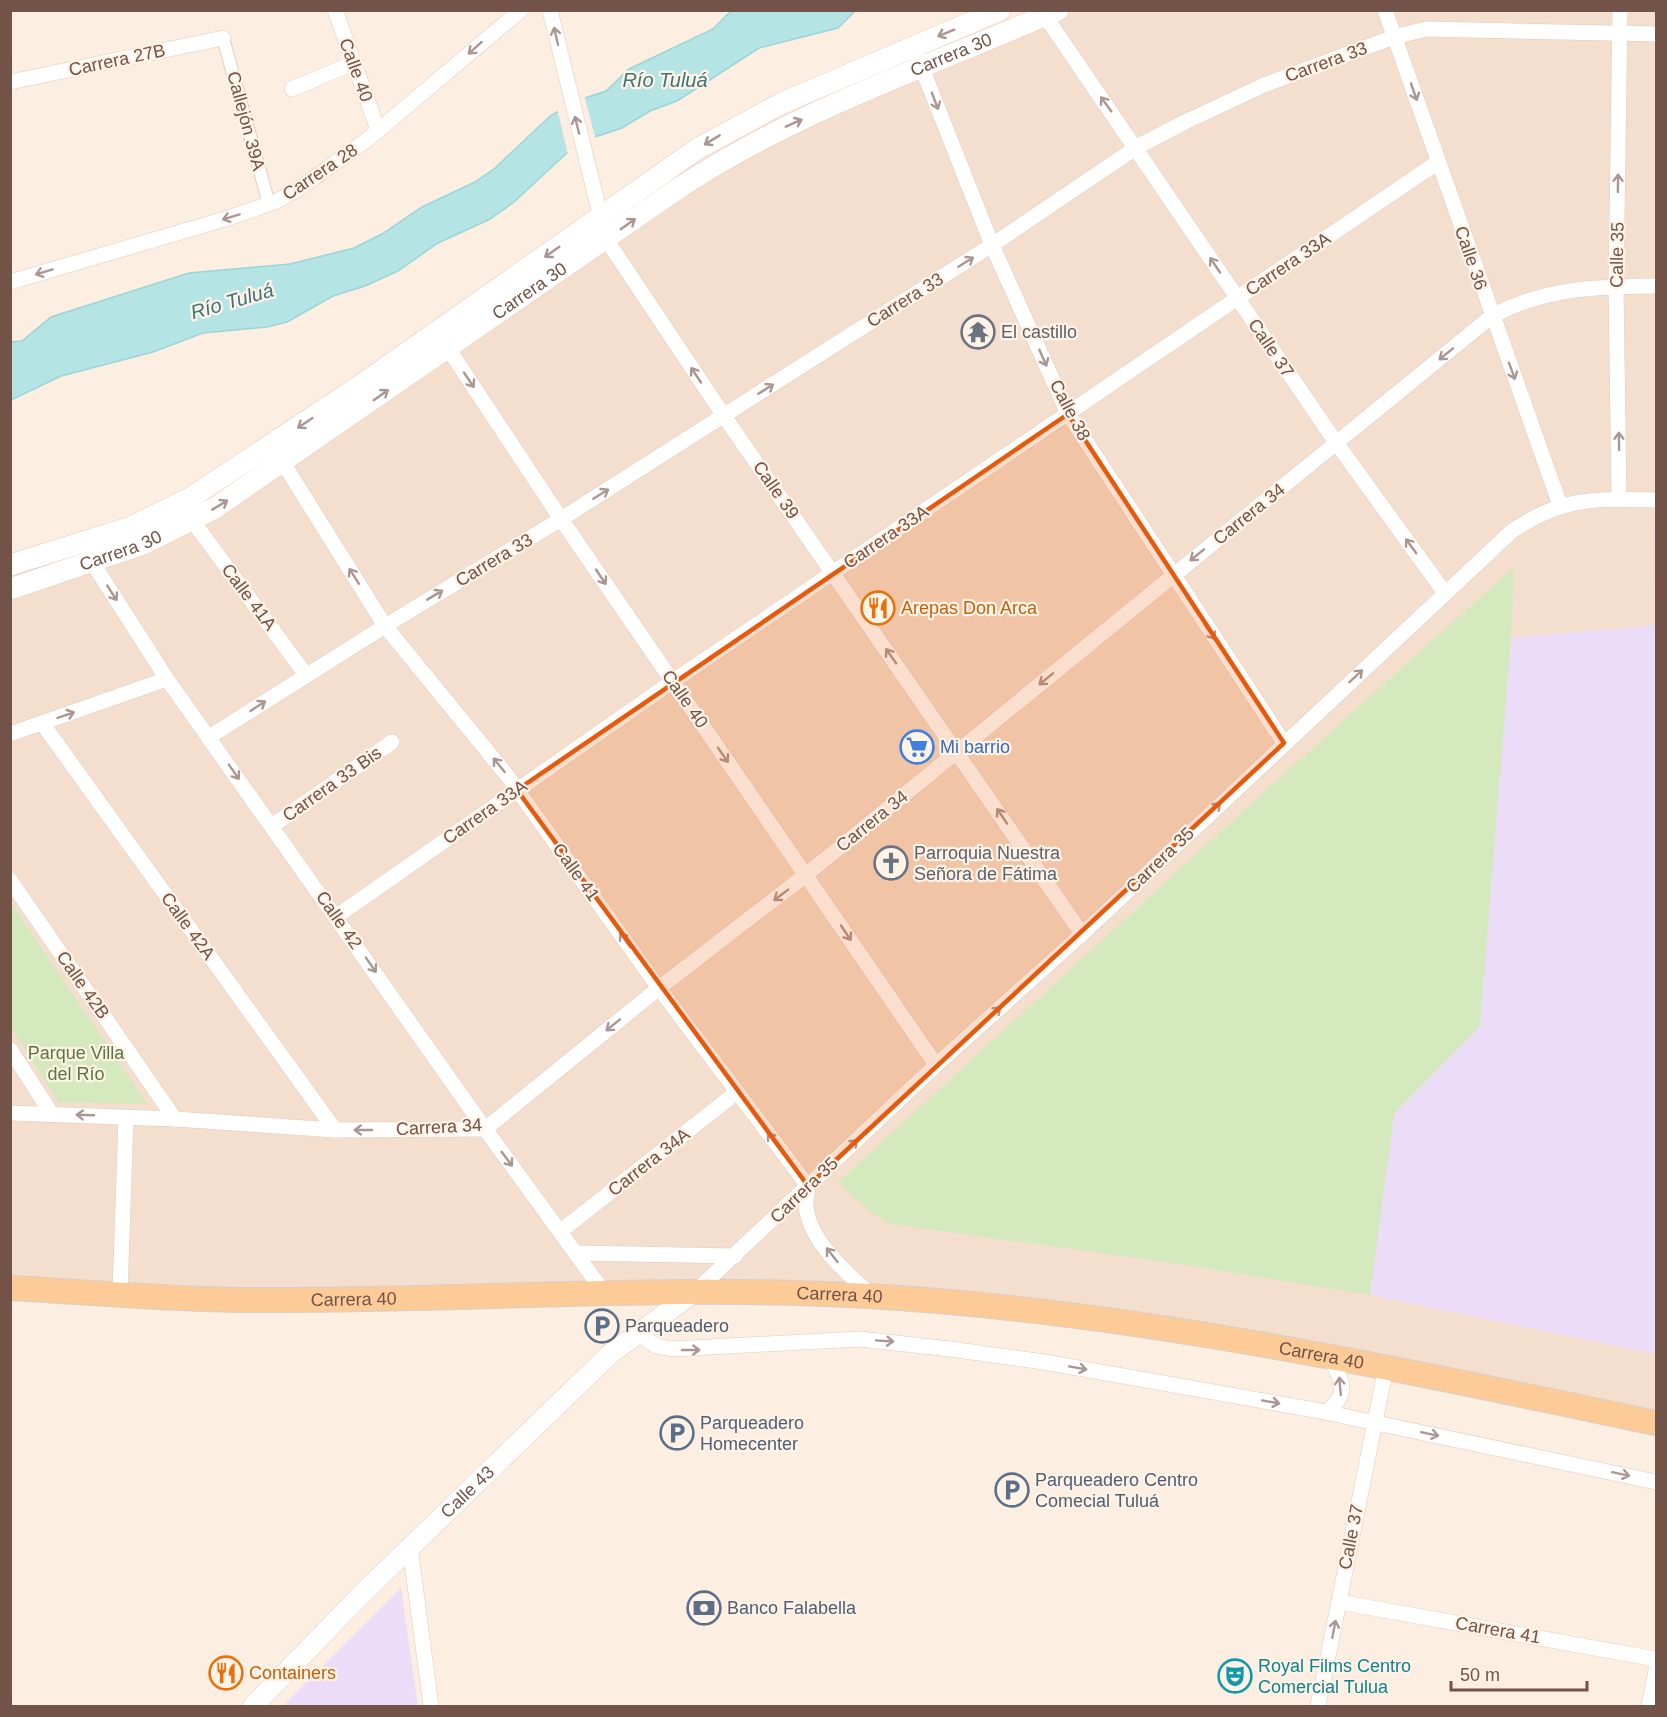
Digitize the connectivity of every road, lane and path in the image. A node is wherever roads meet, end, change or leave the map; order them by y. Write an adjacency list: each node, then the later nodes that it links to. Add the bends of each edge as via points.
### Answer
1 (335, 10): 13 (street, Calle 40)
2 (521, 10): 17 (street, Carrera 28, one-way to 17)
3 (550, 10): 21 (street, Calle 39, one-way to 3)
4 (1000, 10): 12 (main road, Carrera 30, one-way to 12)
5 (1385, 10): 10 (street, Calle 36)
6 (1620, 10): 8 (street, Calle 35)
7 (1048, 13): 14 (main road, Carrera 30); 18 (street, Calle 37, one-way to 7)
8 (1620, 34): 9 (street, Carrera 33); 10 (street, Carrera 33, via 1426,29); 25 (street, Calle 35, one-way to 8)
9 (1656, 34)
10 (1394, 37): 18 (street, Carrera 33, via 1255,89); 19 (street, Calle 36, one-way to 19)
11 (223, 38): 15 (street, Carrera 27B); 20 (street, Callejón 39A)
12 (913, 47): 14 (street, Calle 38); 21 (main road, Carrera 30, one-way to 21, via 727,131)
13 (353, 63): 16 (street); 17 (street, Calle 40)
14 (922, 67): 22 (main road, Carrera 30, one-way to 14, via 744,147); 23 (street, Calle 38, one-way to 23)
15 (10, 82)
16 (292, 89)
17 (378, 130): 20 (street, Carrera 28, via 328,170)
18 (1137, 147): 23 (street, Carrera 33); 27 (street, Calle 37, one-way to 18)
19 (1438, 162): 27 (street, Carrera 33A); 28 (street, Calle 36)
20 (269, 204): 24 (street, Carrera 28, one-way to 24)
21 (599, 218): 22 (street, Calle 39); 29 (main road, Carrera 30, one-way to 29)
22 (606, 239): 29 (main road, Carrera 30); 31 (street, Calle 39, one-way to 22)
23 (992, 245): 30 (street, Calle 38, one-way to 30); 31 (street, Carrera 33, one-way to 23)
24 (10, 282)
25 (1616, 286): 26 (street, Carrera 34); 28 (street, Carrera 34, via 1533,297); 34 (street, Calle 35, one-way to 25)
26 (1656, 286)
27 (1238, 299): 30 (street, Carrera 33A); 32 (street, Calle 37)
28 (1492, 316): 32 (street, Carrera 34, one-way to 32); 36 (street, Calle 36, one-way to 36)
29 (442, 340): 33 (main road, Carrera 30); 37 (street, Calle 40, one-way to 37)
30 (1068, 414): 42 (street, Carrera 33A); 43 (street, Calle 38)
31 (724, 416): 37 (street, Carrera 33, one-way to 31); 42 (street, Calle 39)
32 (1337, 444): 43 (street, Carrera 34, one-way to 43); 45 (street, Calle 37, one-way to 32)
33 (278, 454): 38 (main road, Carrera 30, one-way to 33); 39 (main road, Carrera 30, via 162,514); 46 (street, Calle 41, one-way to 33)
34 (1619, 499): 35 (street, Carrera 35); 36 (street, Carrera 35)
35 (1656, 500)
36 (1560, 505): 45 (street, Carrera 35, via 1512,531)
37 (561, 519): 46 (street, Carrera 33, one-way to 37); 49 (street, Calle 40, one-way to 49)
38 (192, 520): 40 (main road, Carrera 30, via 143,544); 47 (street, Calle 41A)
39 (85, 542): 40 (street, Calle 42); 41 (main road, Carrera 30)
40 (92, 562): 44 (main road, Carrera 30); 48 (street, Calle 42, one-way to 48)
41 (10, 565)
42 (834, 572): 49 (street, Carrera 33A); 55 (street, Calle 39, one-way to 42)
43 (1172, 575): 54 (street, Calle 38, one-way to 54); 55 (street, Carrera 34, one-way to 55)
44 (10, 589)
45 (1445, 593): 54 (street, Carrera 35, one-way to 45)
46 (385, 626): 47 (street, Carrera 33); 56 (street, Calle 41, one-way to 46)
47 (306, 675): 52 (street, Carrera 33, one-way to 47)
48 (167, 679): 50 (street, one-way to 48); 52 (street, Calle 42)
49 (672, 682): 56 (street, Carrera 33A); 58 (street, Calle 40, one-way to 58)
50 (42, 723): 51 (street); 71 (street, Calle 42A)
51 (10, 734)
52 (209, 737): 57 (street, Calle 42, one-way to 57)
53 (392, 742): 57 (street, Carrera 33 Bis)
54 (1284, 743): 61 (street, Carrera 35, one-way to 54)
55 (958, 752): 58 (street, Carrera 34); 61 (street, Calle 39, one-way to 55)
56 (517, 790): 60 (street, Carrera 33A); 62 (street, Calle 41, one-way to 56)
57 (272, 826): 60 (street, Calle 42)
58 (807, 874): 62 (street, Carrera 34, one-way to 62); 64 (street, Calle 40, one-way to 64)
59 (10, 880): 69 (street, Calle 42B)
60 (337, 916): 70 (street, Calle 42, one-way to 70)
61 (1082, 934): 64 (street, Carrera 35, one-way to 61)
62 (659, 988): 65 (street, Calle 41); 70 (street, Carrera 34, one-way to 70)
63 (10, 1049): 67 (street)
64 (936, 1065): 72 (street, Carrera 35, one-way to 64)
65 (736, 1092): 72 (street, Calle 41, one-way to 65); 73 (street, Carrera 34A)
66 (10, 1113): 67 (street, Carrera 34)
67 (51, 1113): 68 (street, Carrera 34, one-way to 67)
68 (126, 1117): 69 (street, Carrera 34); 79 (street)
69 (175, 1119): 71 (street, Carrera 34)
70 (485, 1129): 71 (street, Carrera 34, one-way to 71); 73 (street, Calle 42, one-way to 73)
71 (335, 1130)
72 (808, 1186): 75 (street, Carrera 35); 80 (street, one-way to 72, via 845,1272 813,1228 806,1205)
73 (561, 1231): 74 (street, Calle 42)
74 (576, 1253): 75 (street); 78 (street, Calle 42)
75 (735, 1256): 77 (street, Carrera 35)
76 (10, 1288): 79 (main road, Carrera 40)
77 (696, 1291): 78 (main road, Carrera 40); 80 (main road, Carrera 40); 81 (street, Calle 43)
78 (603, 1292): 79 (main road, Carrera 40, via 242,1300)
79 (120, 1294)
80 (873, 1297): 82 (main road, Carrera 40, via 1007,1307)
81 (637, 1333): 84 (street, one-way to 84, via 656,1346 672,1349 850,1340 898,1342 1044,1362); 88 (street, Calle 43, via 595,1368)
82 (1329, 1356): 83 (main road, Carrera 40); 84 (street, one-way to 82, via 1341,1395 1338,1373)
83 (1386, 1367): 85 (street, Calle 37); 86 (main road, Carrera 40)
84 (1326, 1412): 85 (street)
85 (1373, 1421): 87 (street, one-way to 87); 89 (street, Calle 37)
86 (1656, 1423)
87 (1656, 1482)
88 (410, 1547): 92 (street, Calle 43); 93 (street)
89 (1339, 1602): 90 (street, Carrera 41); 94 (street, Calle 37, one-way to 89)
90 (1656, 1659)
91 (1656, 1671): 95 (street)
92 (253, 1707)
93 (431, 1707)
94 (1318, 1707)
95 (1649, 1707)

